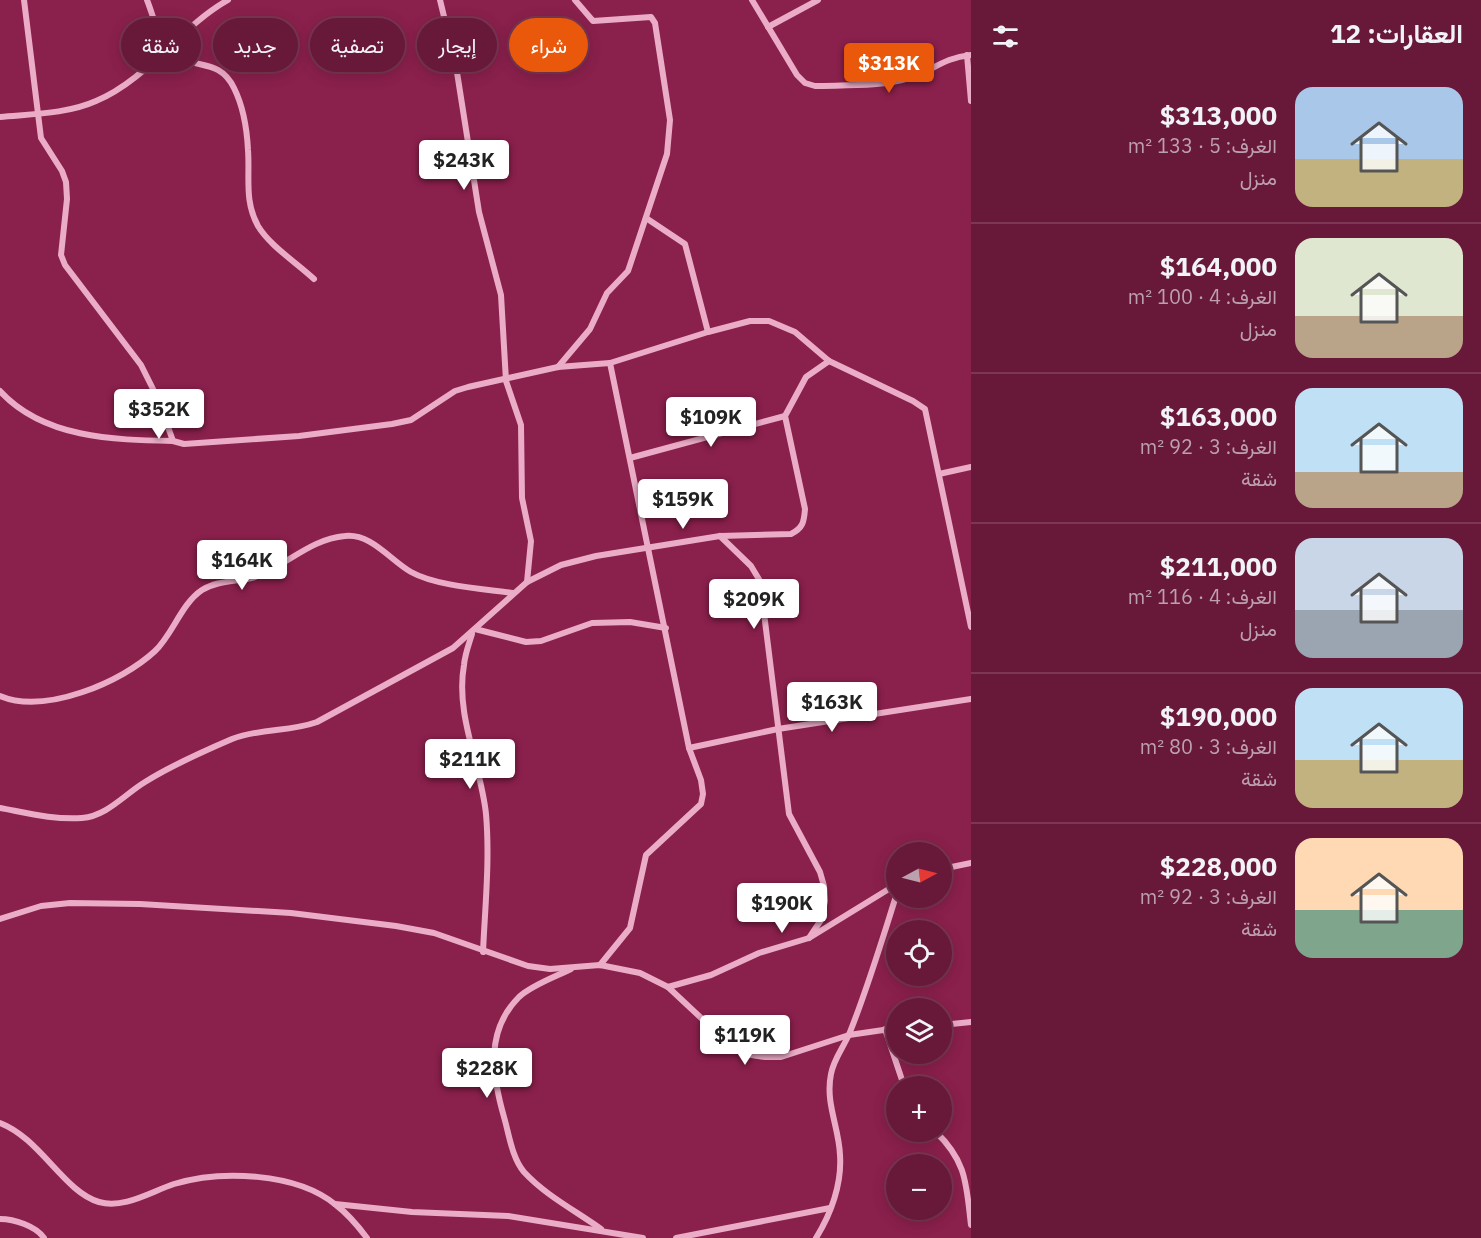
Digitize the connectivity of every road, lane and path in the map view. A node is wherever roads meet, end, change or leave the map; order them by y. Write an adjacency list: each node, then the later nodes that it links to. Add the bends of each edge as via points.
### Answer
1 (24, 0): 15 (street)
2 (147, 0): 8 (street)
3 (228, 0): 9 (street)
4 (440, 0): 23 (street, via 456,66 480,212 501,295)
5 (575, 0): 17 (street, via 593,21 644,16 655,23 670,137)
6 (752, 0): 10 (street)
7 (818, 0): 10 (street)
8 (155, 18)
9 (201, 19)
10 (768, 27): 11 (street, via 796,75 815,86 898,81 949,59)
11 (969, 55): 14 (street)
12 (201, 63): 18 (street, via 226,75 230,82 245,129 249,206 260,228)
13 (140, 72): 15 (street, via 96,101)
14 (971, 101)
15 (37, 113): 16 (street); 26 (street, via 41,138 66,182 61,255 65,265 141,365)
16 (0, 117)
17 (646, 218): 19 (street, via 686,244); 22 (street, via 628,271 607,293 590,329)
18 (315, 279)
19 (708, 332): 20 (street, via 750,321 769,321 795,332); 21 (street)
20 (829, 361): 25 (street, via 806,377); 29 (street, via 925,409)
21 (610, 363): 22 (street); 27 (street)
22 (558, 367): 23 (street)
23 (506, 381): 26 (street, via 454,391 411,420 392,424 287,437 184,444); 32 (street, via 518,411 523,441 522,498 531,541)
24 (0, 391): 26 (street, via 41,421 77,432 121,440)
25 (785, 416): 27 (street); 30 (street, via 805,509 804,523 791,534)
26 (173, 441)
27 (630, 458): 31 (street)
28 (971, 467): 29 (street)
29 (939, 474): 34 (street)
30 (720, 536): 31 (street); 39 (street, via 751,566 760,581)
31 (650, 548): 32 (street, via 578,560); 35 (street)
32 (527, 582): 33 (street)
33 (513, 593): 36 (street); 37 (street, via 412,573 372,543 359,537 339,537 308,547 254,577 203,589 156,650 115,680 51,699 29,701)
34 (971, 627)
35 (666, 628): 36 (street, via 630,622 592,623 541,641 526,642); 40 (street)
36 (474, 631): 41 (street, via 453,648 317,722 233,739 146,781 98,814 83,818 51,817); 48 (street, via 462,687 488,836)
37 (0, 696)
38 (971, 699): 39 (street)
39 (777, 729): 40 (street); 47 (street, via 789,814 824,886 821,920)
40 (690, 748): 49 (street, via 701,780 701,804 646,855 630,927)
41 (0, 808)
42 (971, 863): 43 (street)
43 (952, 867)
44 (886, 891): 47 (street)
45 (892, 908): 55 (street)
46 (0, 919): 48 (street, via 41,906 70,903 291,913 434,933)
47 (809, 938): 51 (street)
48 (483, 952): 50 (street, via 528,966)
49 (600, 965): 50 (street); 51 (street, via 640,973)
50 (574, 967): 63 (street, via 520,996 512,1006 501,1022 493,1050 493,1072 522,1170)
51 (668, 987): 55 (street, via 730,1045 745,1054 782,1057)
52 (971, 1022): 53 (street)
53 (952, 1023)
54 (885, 1029): 55 (street); 56 (street)
55 (849, 1035): 60 (street, via 831,1075 830,1105 840,1155 839,1178)
56 (901, 1076)
57 (0, 1123): 59 (street, via 20,1133 80,1192 98,1202 125,1202 175,1184 221,1175 285,1182)
58 (946, 1142): 62 (street, via 959,1160)
59 (335, 1204): 63 (street, via 508,1216); 65 (street)
60 (830, 1208): 67 (street); 68 (street)
61 (0, 1219): 64 (street, via 10,1219 40,1232)
62 (971, 1225)
63 (601, 1229): 66 (street)
64 (44, 1238)
65 (368, 1238)
66 (643, 1238)
67 (676, 1238)
68 (816, 1238)

